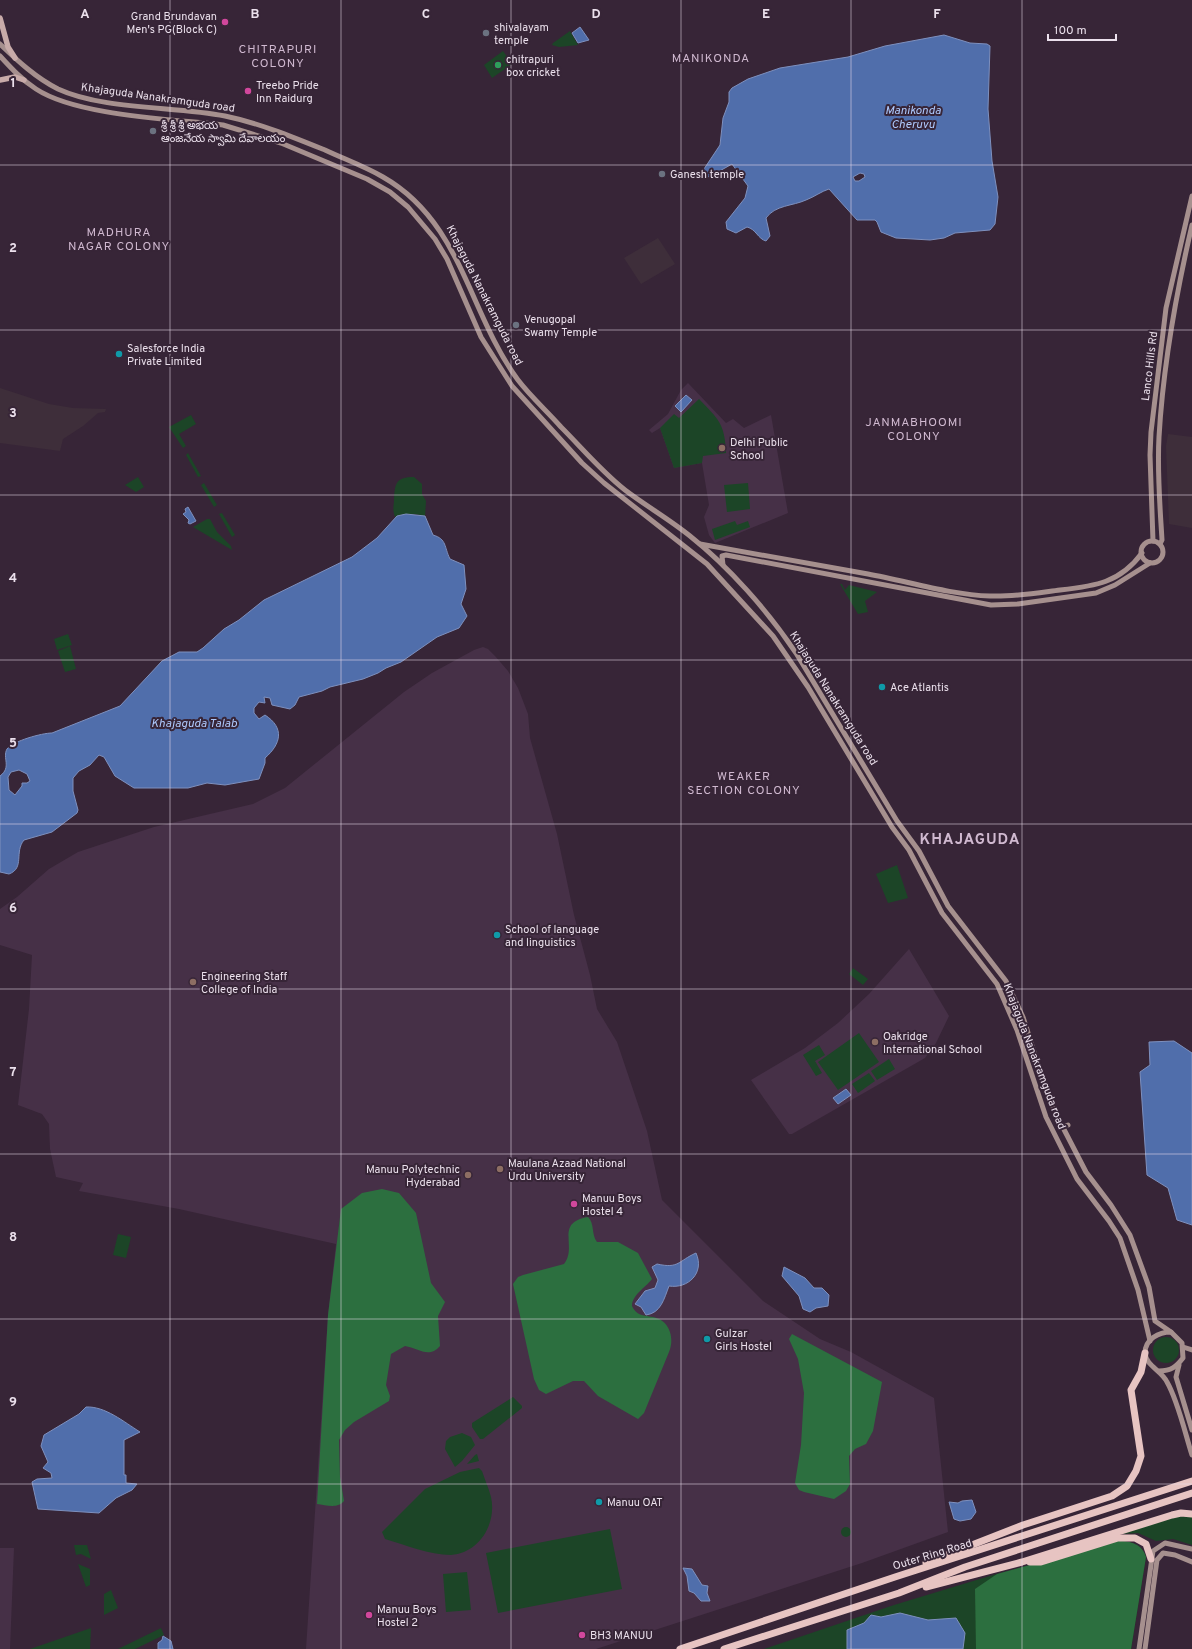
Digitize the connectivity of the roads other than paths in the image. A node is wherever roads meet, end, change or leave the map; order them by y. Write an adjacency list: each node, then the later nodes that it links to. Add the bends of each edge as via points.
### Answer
1 (0, 18): 5 (main road, via 8,46)
2 (0, 44): 3 (main road, Khajaguda Nanakramguda road)
3 (5, 49): 4 (main road); 5 (main road, Khajaguda Nanakramguda road)
4 (0, 56): 7 (main road, Khajaguda Nanakramguda road)
5 (15, 58): 13 (main road, Khajaguda Nanakramguda road, via 35,75 61,90 109,102 193,111 242,120 298,139 364,167 404,191 443,234 483,318 517,378)
6 (0, 80): 7 (main road, via 15,77)
7 (24, 80): 14 (main road, Khajaguda Nanakramguda road, via 37,90 96,110 223,125 305,153 367,179 390,192 408,207 435,239 447,259 481,337 512,386)
8 (1192, 196): 11 (main road, Lanco Hills Rd, via 1163,319)
9 (1192, 225): 10 (main road, Lanco Hills Rd)
10 (1190, 246): 12 (main road, Lanco Hills Rd)
11 (1162, 337): 12 (main road); 15 (main road, Lanco Hills Rd, via 1148,438)
12 (1170, 339): 17 (main road, Lanco Hills Rd, via 1159,439 1162,540)
13 (589, 457): 14 (main road); 16 (main road, Khajaguda Nanakramguda road, via 625,489)
14 (582, 463): 26 (main road, Khajaguda Nanakramguda road, via 707,564 773,636 808,687 884,814 909,850 942,913 997,984 1017,1030 1046,1117 1077,1179 1109,1220 1122,1244 1138,1290)
15 (1153, 541): 17 (main road); 18 (main road, via 1146,543)
16 (700, 544): 20 (main road, Khajaguda Nanakramguda road); 21 (main road)
17 (1160, 544): 19 (main road, via 1162,558)
18 (1142, 553): 19 (main road, via 1145,560); 21 (main road, via 1133,565 1112,580 1096,586 1013,596)
19 (1150, 563): 22 (main road, via 1115,585 1086,595 991,605)
20 (724, 567): 22 (main road, via 722,556 726,555); 24 (main road, Khajaguda Nanakramguda road, via 780,629 897,821 919,851 948,906 1006,981 1023,1017 1049,1099)
21 (961, 593): 22 (main road)
22 (960, 599)
23 (1068, 1124): 24 (main road)
24 (1062, 1127): 25 (main road, Khajaguda Nanakramguda road, via 1086,1172 1130,1235 1149,1287 1155,1321)
25 (1170, 1332): 26 (main road, via 1160,1332); 27 (main road, via 1180,1339)
26 (1150, 1341): 29 (main road)
27 (1184, 1347): 28 (main road); 30 (main road)
28 (1192, 1350)
29 (1145, 1353): 31 (main road, via 1152,1367); 41 (highway, via 1141,1372 1133,1384 1131,1396 1141,1456 1127,1486 1112,1496 960,1548)
30 (1180, 1362): 31 (main road, via 1175,1368); 32 (main road, via 1176,1378)
31 (1160, 1370): 33 (main road, via 1170,1389)
32 (1192, 1430)
33 (1192, 1455)
34 (1192, 1481): 41 (highway, Outer Ring Road)
35 (1192, 1492): 42 (highway, Outer Ring Road, via 966,1567)
36 (1192, 1514): 39 (highway, via 1181,1513 1158,1519)
37 (1192, 1549): 38 (main road, via 1165,1543 1154,1550)
38 (1151, 1559): 39 (highway, via 1146,1544 1130,1537 1118,1538 1041,1562); 45 (main road)
39 (1022, 1562): 42 (highway)
40 (1192, 1562): 46 (main road, via 1168,1553 1157,1560)
41 (895, 1577): 43 (highway, Outer Ring Road)
42 (899, 1593): 44 (highway, Outer Ring Road)
43 (680, 1649)
44 (724, 1649)
45 (1139, 1649)
46 (1145, 1649)

